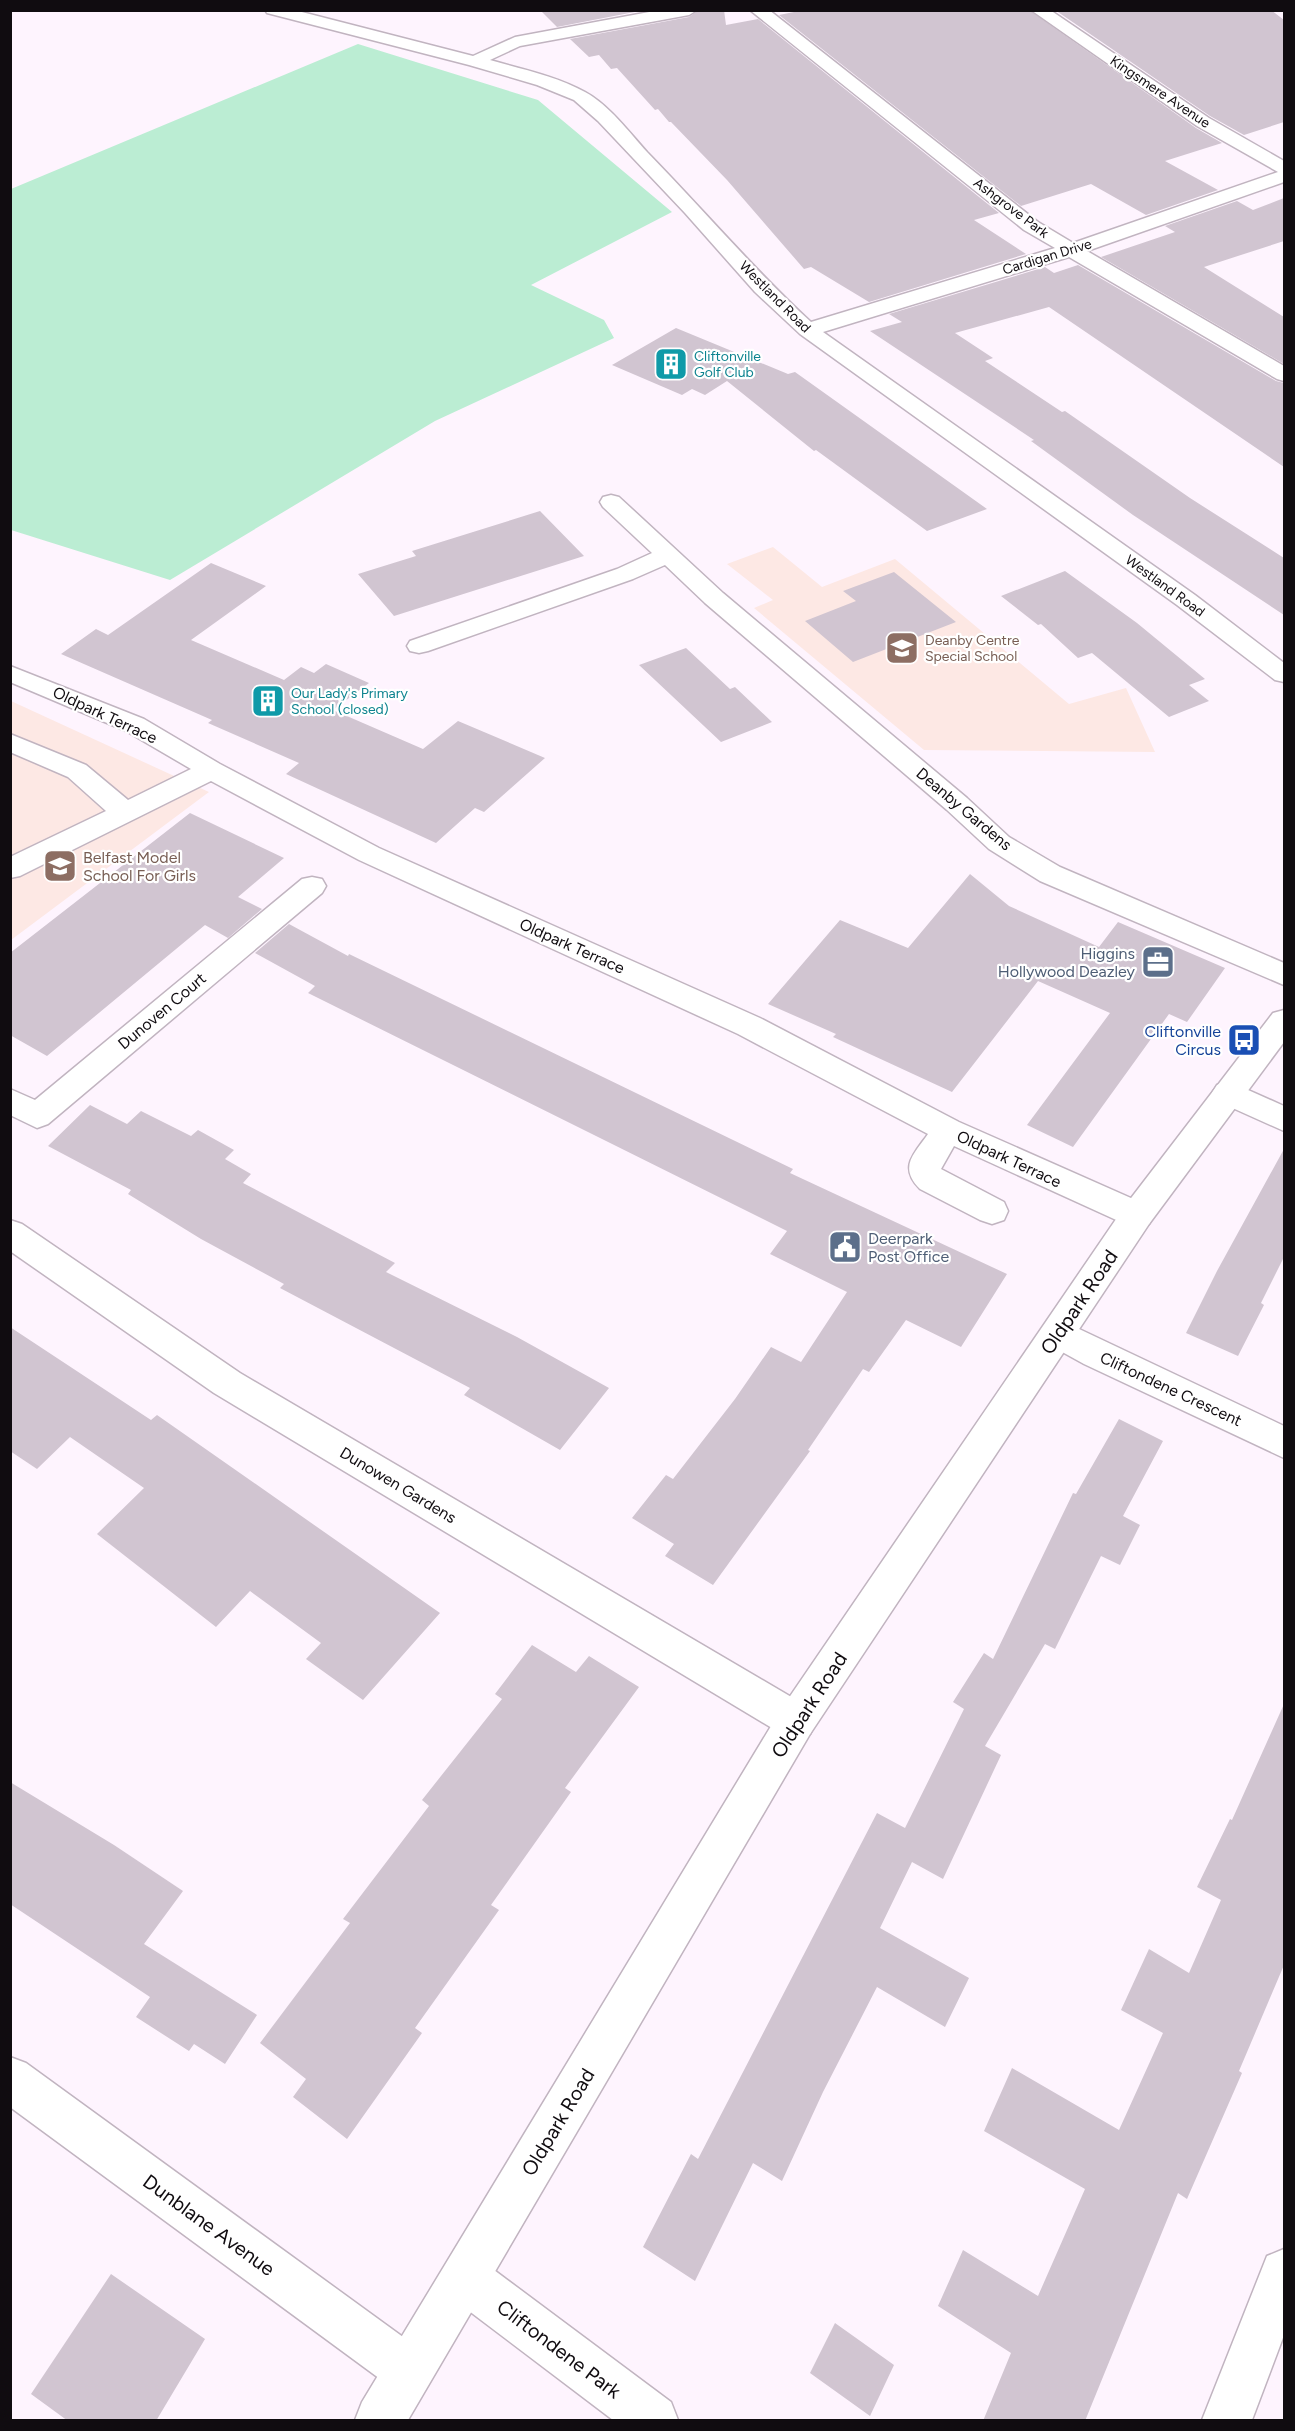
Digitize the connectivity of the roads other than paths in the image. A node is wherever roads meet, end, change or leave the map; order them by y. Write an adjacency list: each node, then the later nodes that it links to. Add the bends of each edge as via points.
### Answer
1 (273, 10): 5 (street, Westland Road)
2 (689, 10): 5 (street, via 515,42)
3 (758, 10): 8 (street, Ashgrove Park, via 1031,226)
4 (1039, 10): 6 (street, Kingsmere Avenue, via 1203,122)
5 (476, 61): 9 (street, Westland Road, via 580,96 692,209 762,288)
6 (1284, 168)
7 (1284, 176): 8 (street, Cardigan Drive)
8 (1070, 250): 9 (street, Cardigan Drive); 10 (street, Ashgrove Park)
9 (807, 330): 15 (street, Westland Road, via 1186,600)
10 (1284, 375)
11 (611, 501): 12 (street, Deanby Gardens)
12 (668, 555): 13 (street, via 625,574); 21 (street, Deanby Gardens, via 999,843 1050,874)
13 (419, 646)
14 (10, 673): 17 (street, Oldpark Terrace, via 135,725)
15 (1284, 675)
16 (10, 742): 18 (street, via 77,771)
17 (212, 770): 18 (street); 26 (street, Oldpark Terrace, via 369,854 749,1026)
18 (126, 813): 19 (street)
19 (10, 869)
20 (312, 886): 24 (street, Dunoven Court, via 37,1116)
21 (1284, 975)
22 (1284, 1021): 23 (street, Oldpark Road)
23 (1228, 1093): 25 (street); 28 (street, Oldpark Road)
24 (10, 1100)
25 (1284, 1119)
26 (948, 1130): 27 (street, via 925,1163 924,1173); 28 (street, Oldpark Terrace)
27 (992, 1211)
28 (1137, 1215): 30 (street, Oldpark Road)
29 (10, 1233): 32 (street, Dunowen Gardens, via 226,1383)
30 (1058, 1333): 31 (street, Cliftondene Crescent); 32 (street, Oldpark Road)
31 (1284, 1443)
32 (796, 1721): 35 (street, Oldpark Road)
33 (10, 2079): 36 (street, Dunblane Avenue)
34 (1284, 2273): 39 (street)
35 (465, 2278): 36 (street, Oldpark Road); 38 (street, Cliftondene Park)
36 (408, 2370): 37 (street, Oldpark Road)
37 (380, 2421)
38 (653, 2421)
39 (1227, 2421)

